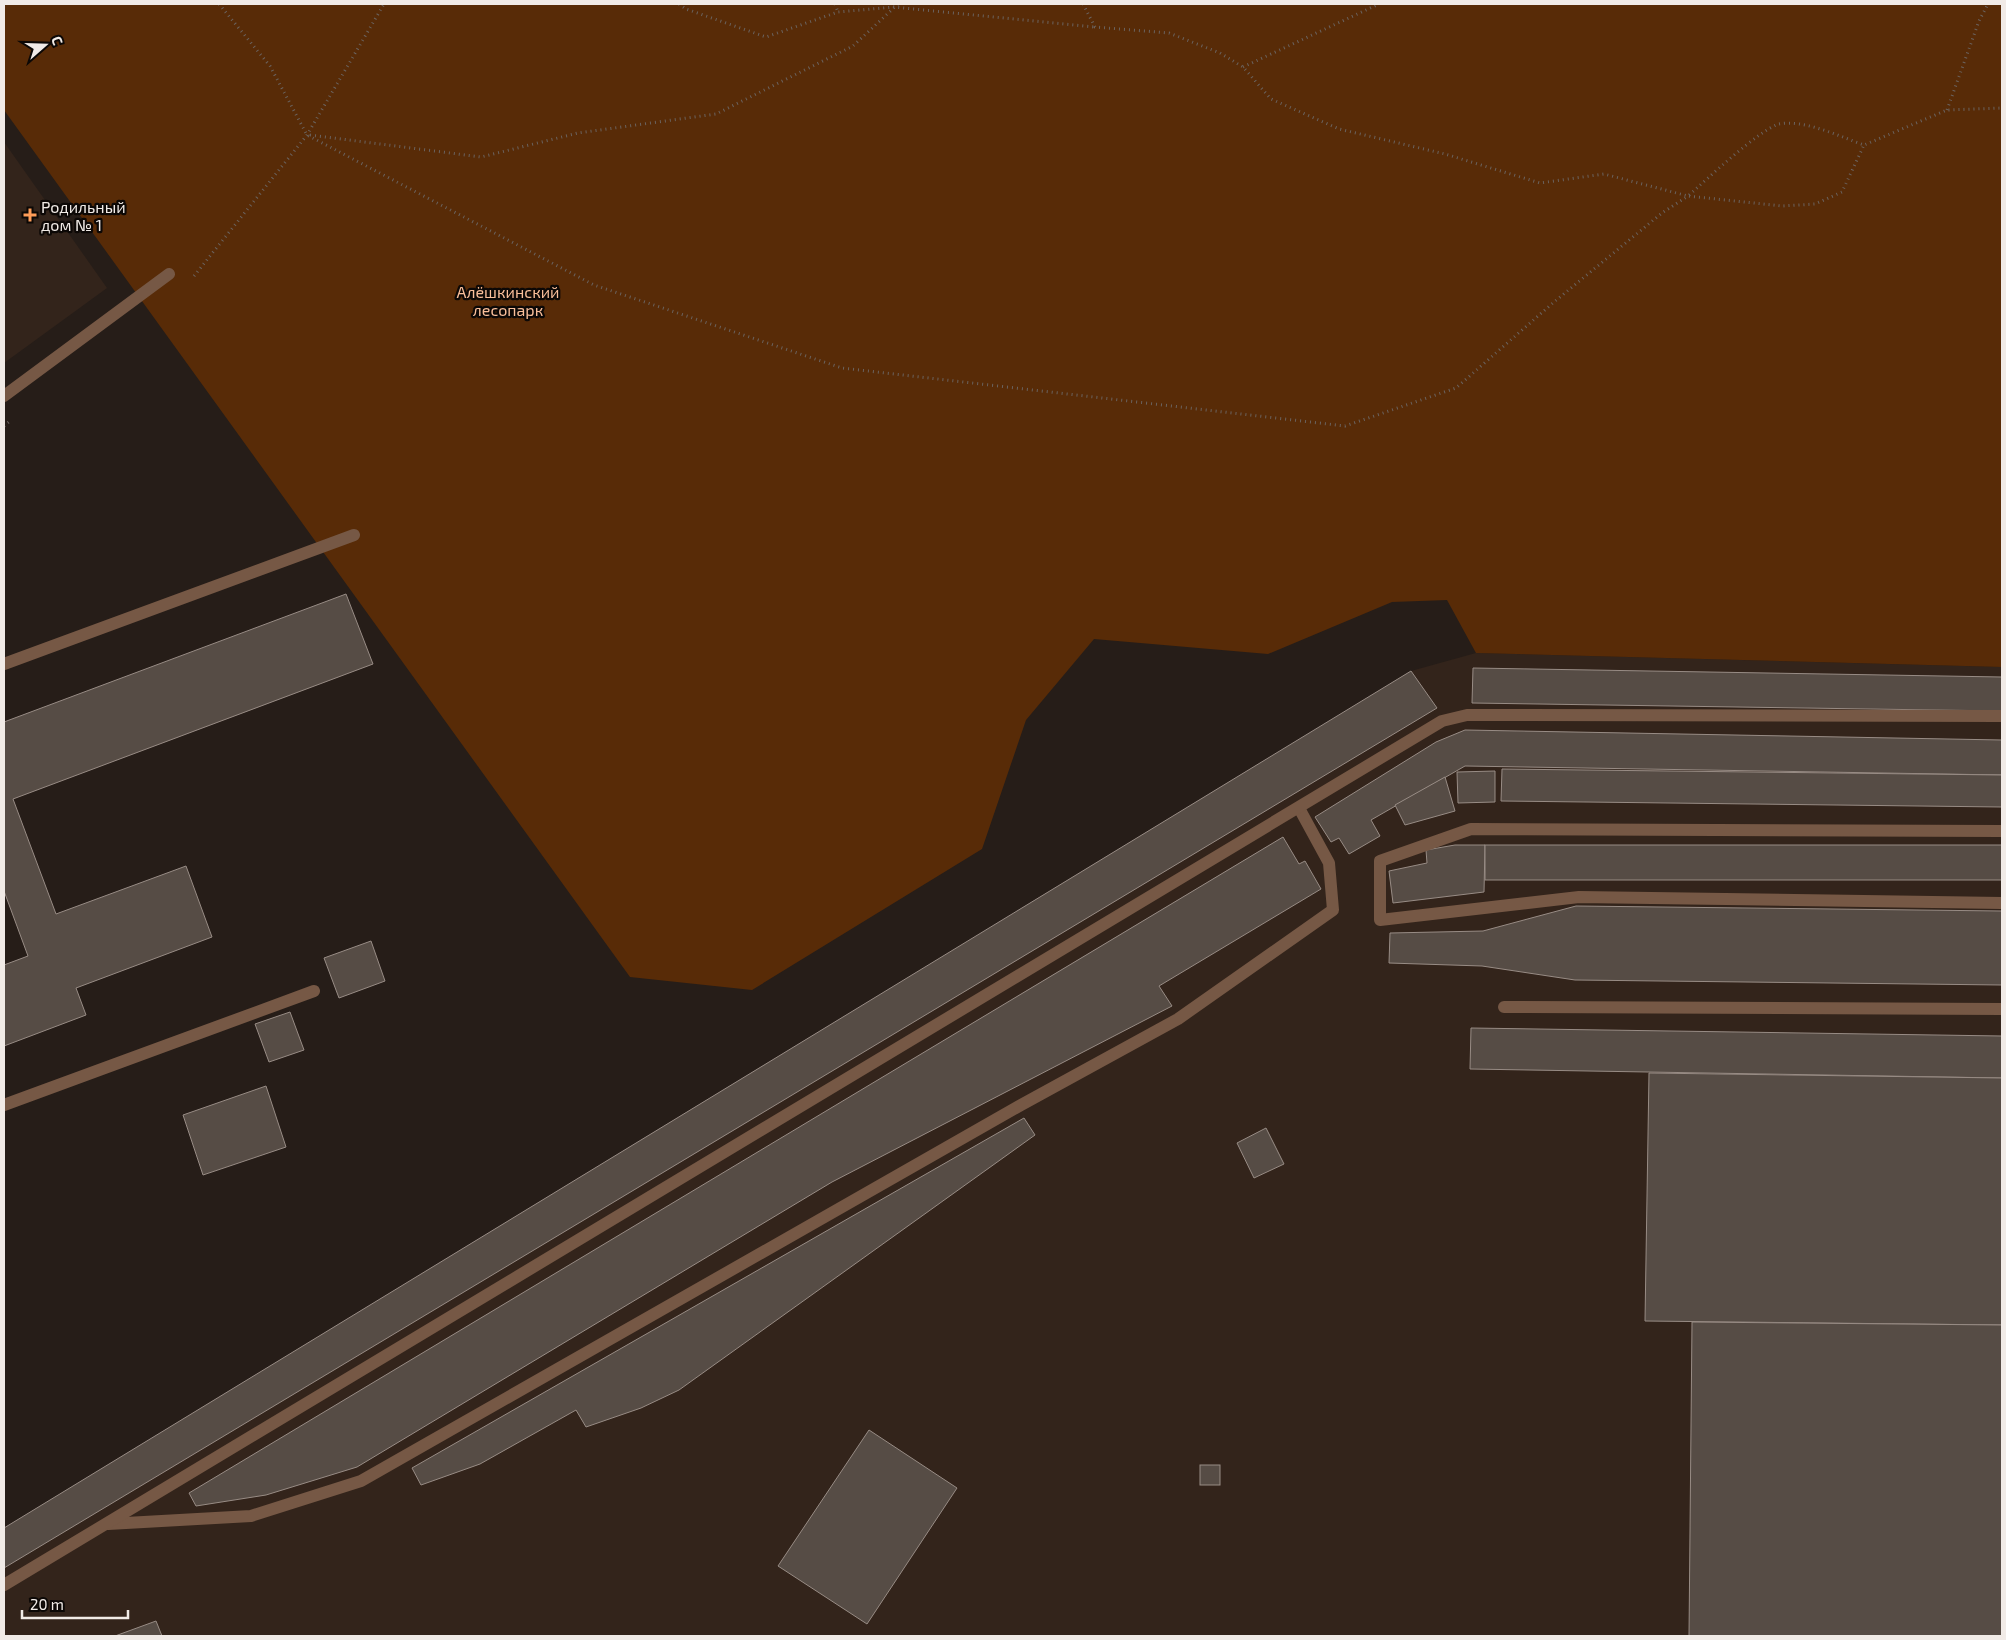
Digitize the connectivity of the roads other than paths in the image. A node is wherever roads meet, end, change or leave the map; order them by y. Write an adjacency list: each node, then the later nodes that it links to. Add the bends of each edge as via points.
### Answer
1 (169, 274): 2 (lane)
2 (4, 396)
3 (354, 535): 4 (lane)
4 (4, 664)
5 (2002, 716): 6 (lane, via 1467,715 1442,721)
6 (1299, 808): 13 (lane); 13 (lane, via 1329,863 1333,910 1178,1019 1021,1105 362,1481 251,1516)
7 (2002, 831): 8 (lane, via 1471,829 1380,860 1380,920 1579,896)
8 (2002, 902)
9 (314, 991): 12 (lane)
10 (1504, 1007): 11 (lane)
11 (2002, 1010)
12 (4, 1105)
13 (104, 1525): 14 (lane)
14 (4, 1585)

